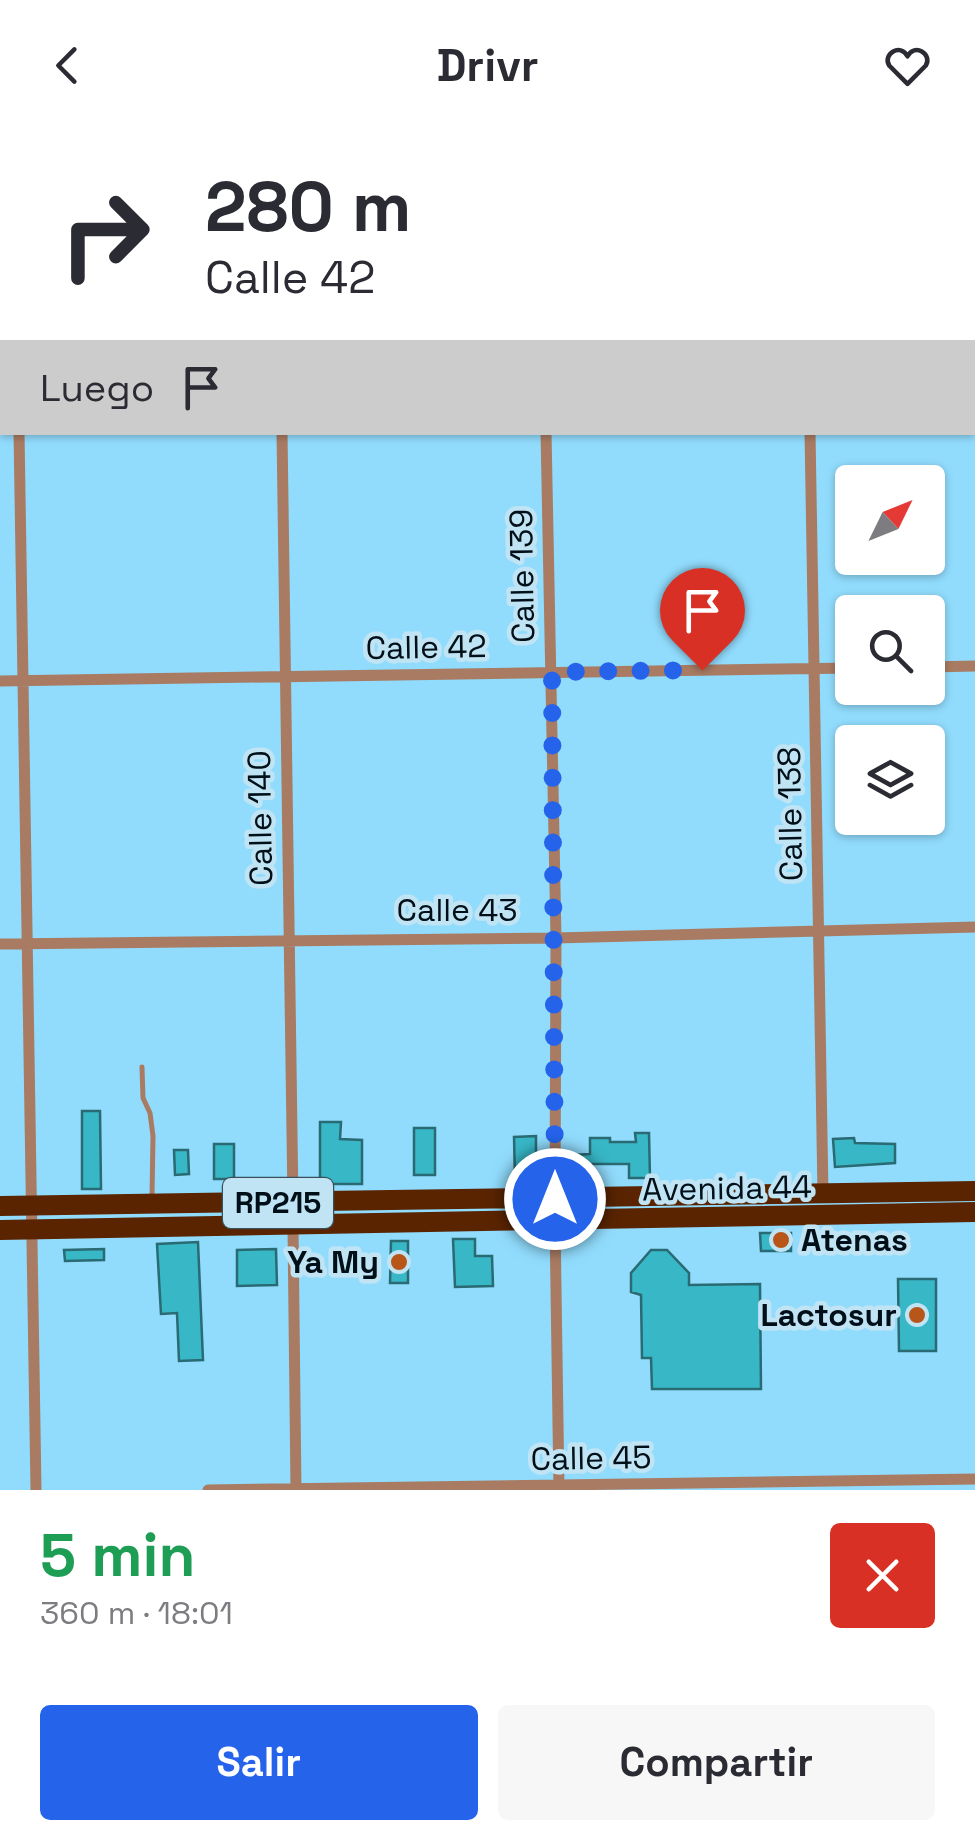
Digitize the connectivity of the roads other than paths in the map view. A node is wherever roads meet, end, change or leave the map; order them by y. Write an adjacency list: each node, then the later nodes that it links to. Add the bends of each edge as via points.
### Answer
1 (19, 435): 12 (street)
2 (282, 435): 10 (street, Calle 140)
3 (546, 435): 9 (street, Calle 139)
4 (810, 435): 7 (street, Calle 138)
5 (975, 666): 6 (street)
6 (945, 667)
7 (814, 668): 8 (street, Calle 42); 9 (street, Calle 42); 14 (street, Calle 138)
8 (835, 668)
9 (552, 672): 10 (street, Calle 42); 15 (street, Calle 139)
10 (285, 678): 12 (street, Calle 42); 16 (street, Calle 140)
11 (0, 681): 12 (street, Calle 42)
12 (22, 681): 18 (street)
13 (975, 927): 14 (street, Calle 43)
14 (820, 932): 15 (street, Calle 43); 21 (street, Calle 138)
15 (556, 938): 16 (street, Calle 43); 22 (street, Calle 139)
16 (290, 939): 18 (street, Calle 43); 23 (street, Calle 140)
17 (0, 944): 18 (street, Calle 43)
18 (30, 944): 26 (street)
19 (142, 1067): 24 (lane, via 142,1098 154,1136)
20 (975, 1190): 21 (highway, Avenida 44 / RP215)
21 (823, 1194): 22 (highway, Avenida 44 / RP215)
22 (555, 1199): 23 (highway, Avenida 44 / RP215)
23 (293, 1203): 24 (highway, Avenida 44 / RP215)
24 (152, 1204): 26 (highway, Avenida 44 / RP215)
25 (0, 1206): 26 (highway, Avenida 44 / RP215)
26 (30, 1206): 31 (street)
27 (975, 1212): 28 (highway, Avenida 44 / RP215)
28 (556, 1222): 29 (highway, Avenida 44 / RP215); 34 (street)
29 (294, 1227): 31 (highway, Avenida 44 / RP215); 35 (street)
30 (0, 1230): 31 (highway, Avenida 44 / RP215)
31 (31, 1230): 36 (street)
32 (975, 1479): 33 (street, Calle 45)
33 (819, 1486): 34 (street, Calle 45)
34 (560, 1488): 35 (street, Calle 45)
35 (296, 1489): 37 (street, Calle 45)
36 (36, 1490)
37 (208, 1490)

